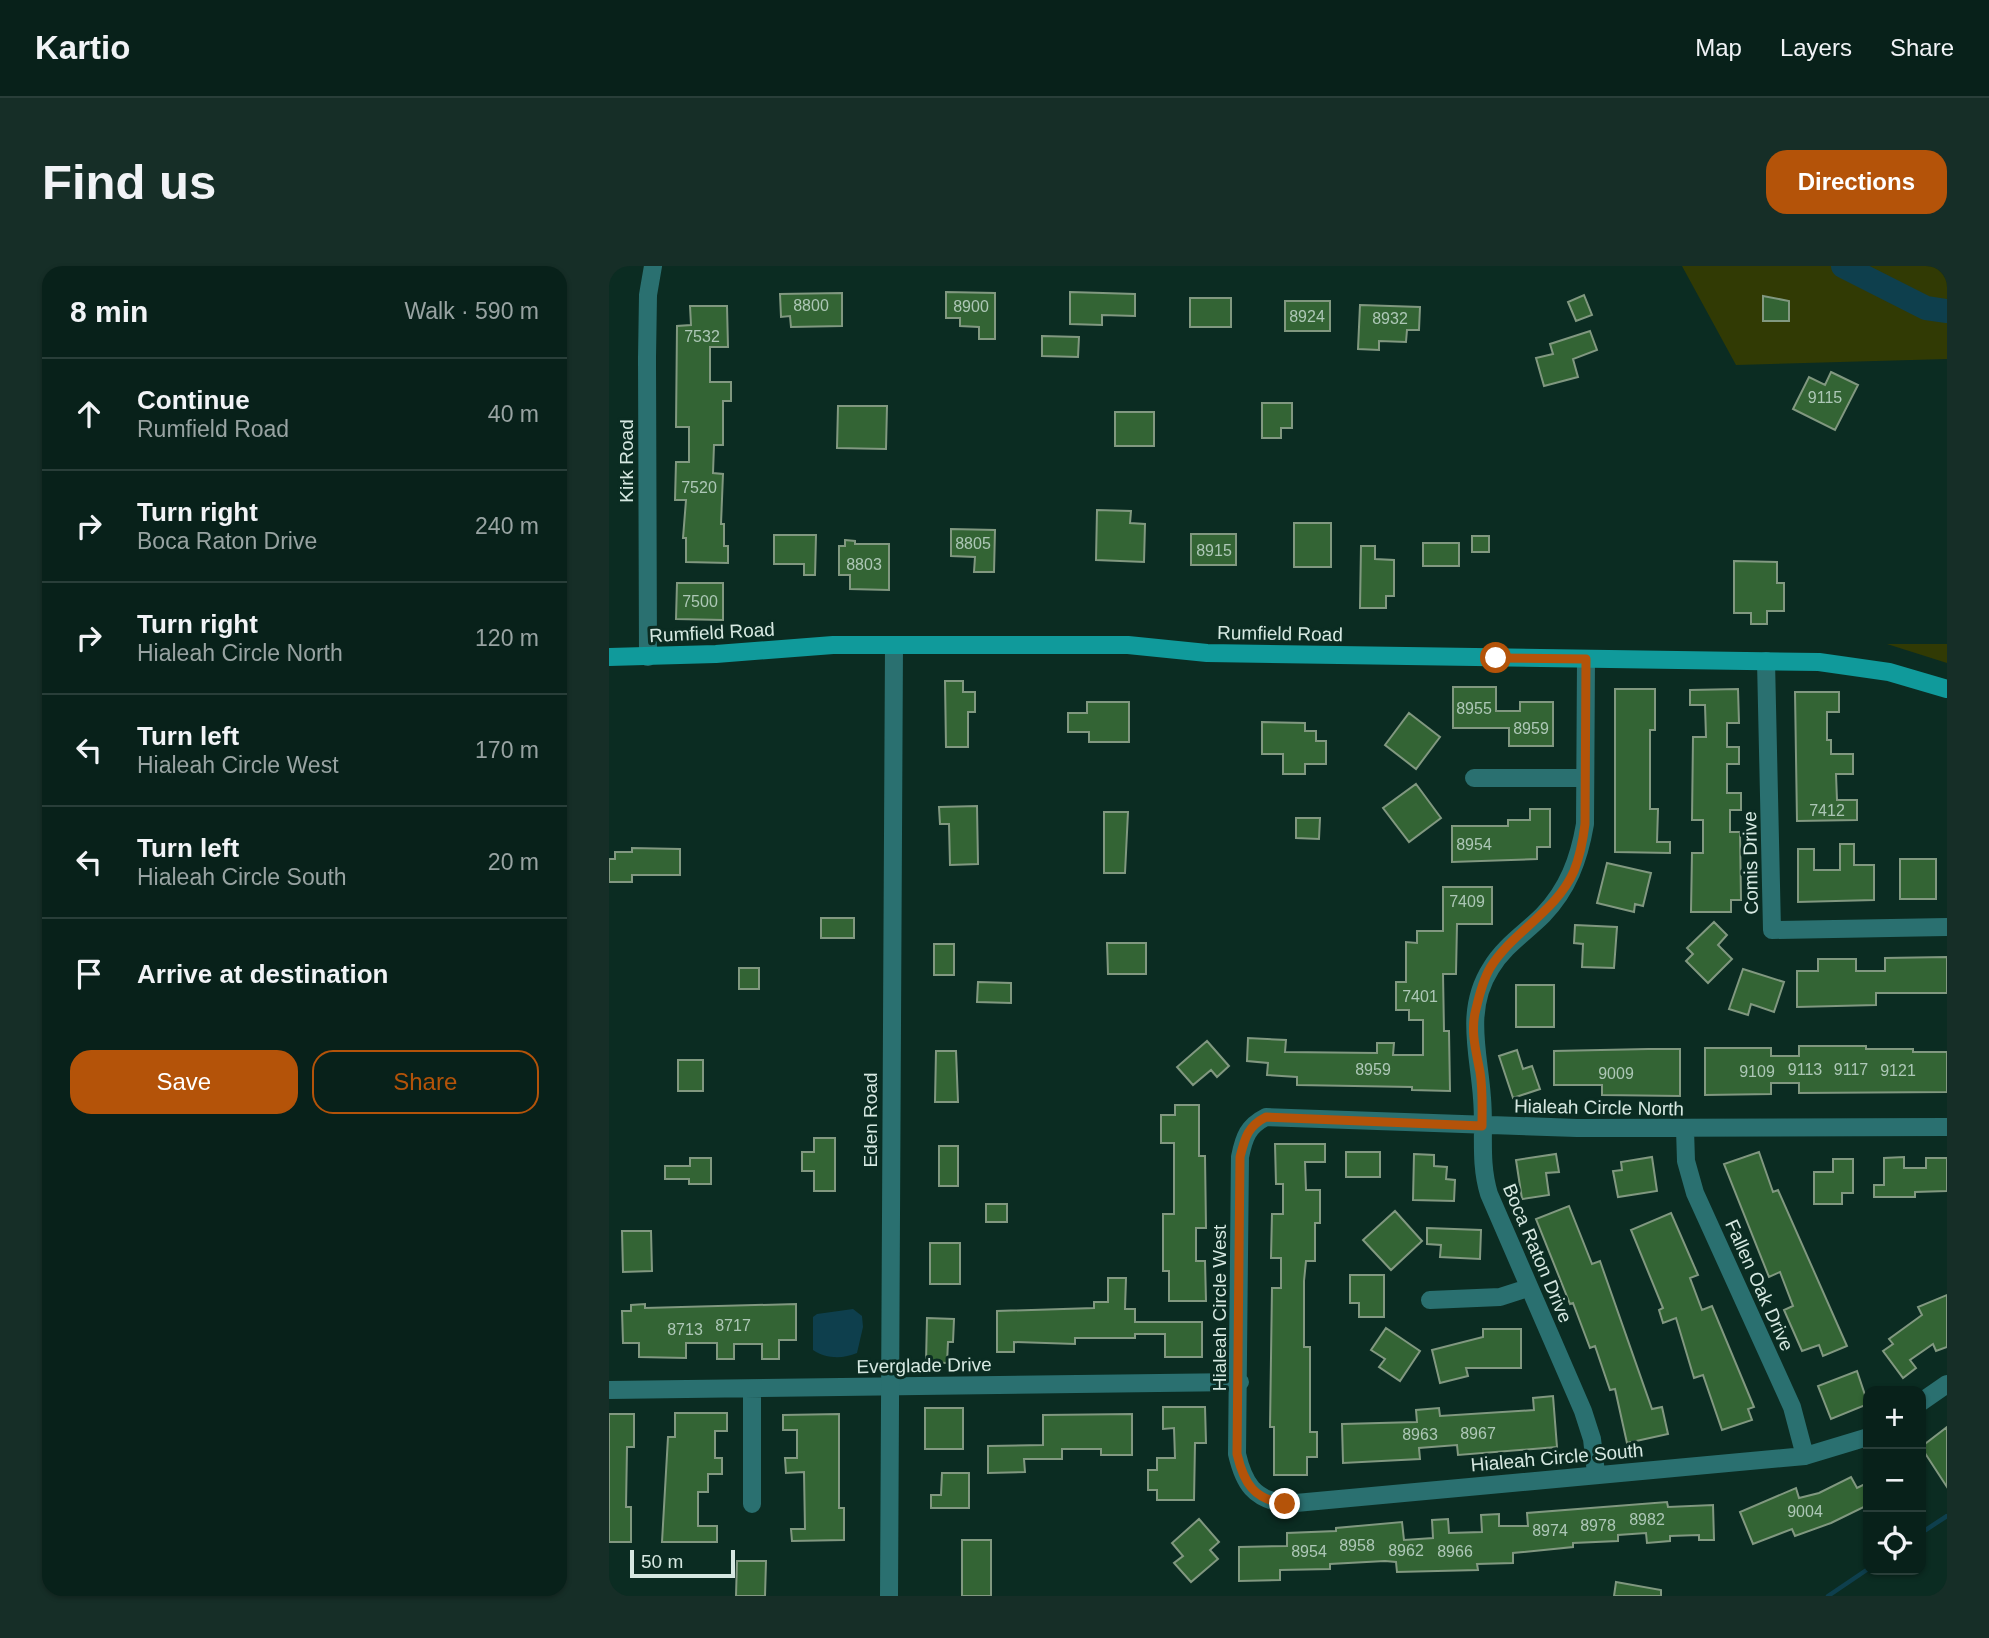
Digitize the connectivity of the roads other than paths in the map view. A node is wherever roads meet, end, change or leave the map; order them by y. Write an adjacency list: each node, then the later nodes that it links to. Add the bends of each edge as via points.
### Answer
1 (653, 266): 4 (street, Kirk Road, via 647,358)
2 (894, 645): 4 (main road, Rumfield Road); 5 (main road, Rumfield Road, via 1128,645 1207,653); 19 (street, Eden Road)
3 (609, 657): 4 (main road, Rumfield Road)
4 (648, 657)
5 (1586, 659): 6 (main road, Rumfield Road); 9 (street, Boca Raton Drive)
6 (1766, 661): 7 (main road, Rumfield Road, via 1819,662 1878,671); 10 (street, Comis Drive, via 1772,930)
7 (1947, 690)
8 (1474, 778): 9 (street)
9 (1585, 778): 12 (street, Boca Raton Drive, via 1585,824 1573,872 1544,914 1490,969 1475,1012)
10 (1947, 927)
11 (1252, 1124): 12 (street, Hialeah Circle North, via 1266,1117 1291,1117); 17 (street, Hialeah Circle West, via 1240,1157)
12 (1482, 1126): 14 (street, Hialeah Circle North); 15 (street, Boca Raton Drive, via 1482,1170)
13 (1947, 1127): 14 (street, Hialeah Circle North)
14 (1685, 1129): 24 (street, Fallen Oak Drive, via 1686,1161 1695,1193 1792,1408)
15 (1528, 1287): 16 (street, via 1500,1297); 25 (street, Boca Raton Drive, via 1583,1411)
16 (1430, 1300)
17 (1240, 1382): 19 (street, Everglade Drive); 26 (street, Hialeah Circle West, via 1237,1454)
18 (1947, 1384): 22 (street)
19 (890, 1386): 20 (street, Everglade Drive); 28 (street, Eden Road)
20 (752, 1389): 21 (street, Everglade Drive); 27 (street)
21 (609, 1390)
22 (1926, 1399)
23 (1863, 1439): 24 (street, Hialeah Circle South)
24 (1805, 1456): 25 (street, Hialeah Circle South)
25 (1596, 1473): 26 (street, Hialeah Circle South, via 1285,1504 1267,1501)
26 (1251, 1491)
27 (752, 1504)
28 (889, 1596)

